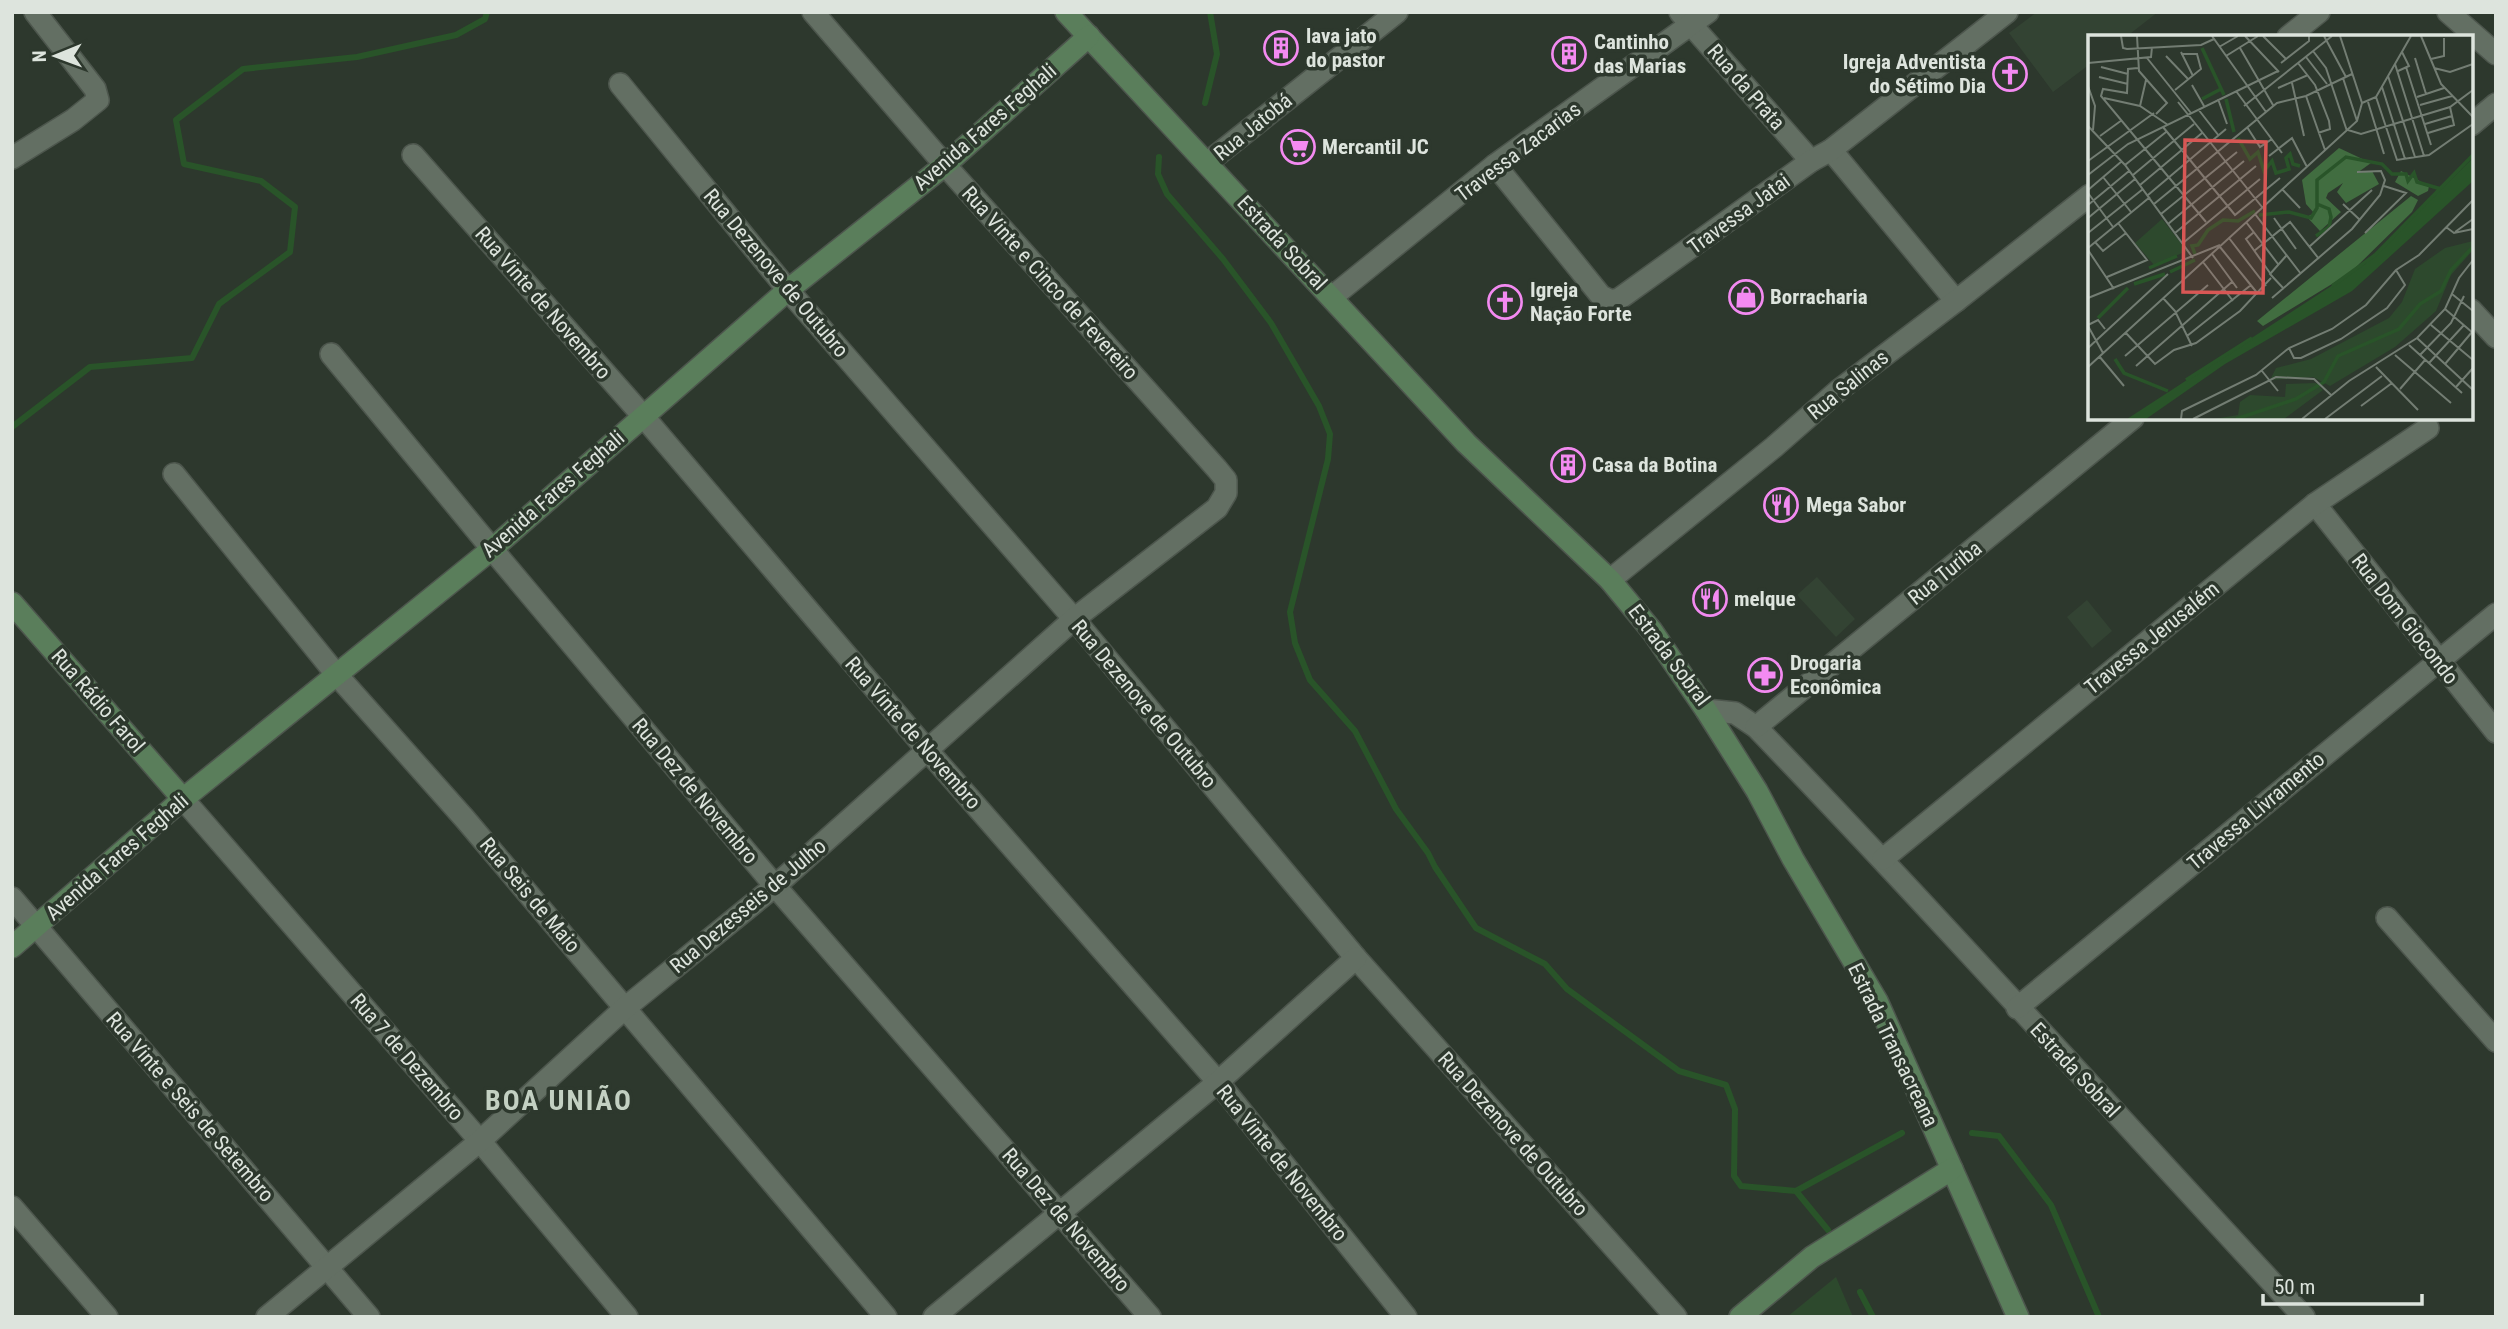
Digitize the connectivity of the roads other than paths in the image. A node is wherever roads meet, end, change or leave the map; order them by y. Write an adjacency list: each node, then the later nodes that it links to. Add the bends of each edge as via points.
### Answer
1 (35, 12): 17 (street, via 95,89 98,100)
2 (813, 12): 21 (street, Rua Vinte e Cinco de Fevereiro)
3 (1066, 12): 10 (street, Estrada Sobral)
4 (1397, 12): 19 (street, Rua Jatobá)
5 (2007, 12): 15 (street, Travessa Jatai)
6 (2319, 12): 9 (street)
7 (2448, 12): 11 (street)
8 (1693, 17): 18 (street, Rua da Prata); 20 (street, Travessa Zacarias)
9 (2290, 35)
10 (1089, 36): 19 (street, Estrada Sobral); 21 (street, Avenida Fares Feghali)
11 (2496, 54)
12 (620, 84): 23 (street, Rua Dezenove de Outubro)
13 (2496, 104): 14 (street)
14 (2473, 123)
15 (1831, 150): 18 (street, Travessa Jatai); 25 (street)
16 (413, 155): 29 (street, Rua Vinte de Novembro)
17 (12, 158)
18 (1811, 161): 20 (street, Travessa Jatai, via 1659,273 1611,301 1601,296)
19 (1207, 163): 24 (street, Estrada Sobral)
20 (1495, 165): 24 (street, Travessa Zacarias)
21 (945, 166): 23 (street, Avenida Fares Feghali); 33 (street, Rua Vinte e Cinco de Fevereiro, via 1217,469 1226,480)
22 (2088, 197): 25 (street, Rua Salinas)
23 (788, 290): 29 (street, Avenida Fares Feghali); 39 (street, Rua Dezenove de Outubro)
24 (1332, 298): 36 (street, Estrada Sobral, via 1466,443)
25 (1956, 301): 36 (street, Rua Salinas, via 1839,390)
26 (2473, 312): 27 (street)
27 (2496, 337)
28 (331, 354): 35 (street, Rua Dez de Novembro)
29 (643, 416): 35 (street, Avenida Fares Feghali); 45 (street, Rua Vinte de Novembro)
30 (2131, 420): 43 (street, Rua Turiba)
31 (2428, 428): 34 (street, Travessa Jerusalém)
32 (174, 474): 41 (street, Rua Seis de Maio)
33 (1226, 493): 39 (street, Rua Dezesseis de Julho, via 1217,508)
34 (2315, 504): 40 (street, Rua Dom Giocondo); 47 (street, Travessa Jerusalém)
35 (492, 550): 41 (street, Avenida Fares Feghali); 48 (street, Rua Dez de Novembro)
36 (1610, 580): 42 (street, Estrada Sobral)
37 (12, 603): 46 (street, Rua Rádio Farol)
38 (2496, 614): 40 (street, Travessa Livramento)
39 (1074, 619): 45 (street, Rua Dezesseis de Julho); 53 (street, Rua Dezenove de Outubro)
40 (2437, 661): 44 (street, Rua Dom Giocondo); 55 (street, Travessa Livramento)
41 (337, 674): 46 (street, Avenida Fares Feghali); 54 (street, Rua Seis de Maio)
42 (1706, 710): 43 (street, Estrada Sobral, via 1735,713); 59 (street, Estrada Transacreana, via 1877,1000)
43 (1756, 727): 47 (street, Estrada Sobral)
44 (2496, 732)
45 (928, 751): 48 (street, Rua Dezesseis de Julho); 57 (street, Rua Vinte de Novembro)
46 (183, 799): 51 (street, Avenida Fares Feghali); 58 (street, Rua 7 de Dezembro)
47 (1883, 859): 55 (street, Estrada Sobral)
48 (775, 886): 54 (street, Rua Dezesseis de Julho); 61 (street, Rua Dez de Novembro)
49 (12, 898): 51 (street, Rua Vinte e Seis de Setembro)
50 (2387, 918): 56 (street)
51 (35, 927): 52 (street, Avenida Fares Feghali); 62 (street, Rua Vinte e Seis de Setembro)
52 (12, 947)
53 (1356, 958): 57 (street); 71 (street, Rua Dezenove de Outubro)
54 (625, 1008): 58 (street, Rua Dezesseis de Julho); 67 (street, Rua Seis de Maio)
55 (2017, 1008): 74 (street, Estrada Sobral)
56 (2496, 1041)
57 (1218, 1082): 61 (street); 70 (street, Rua Vinte de Novembro)
58 (480, 1141): 62 (street, Rua Dezesseis de Julho); 66 (street, Rua 7 de Dezembro)
59 (1952, 1169): 72 (street, via 1812,1257); 73 (street, Estrada Transacreana)
60 (12, 1208): 63 (street)
61 (1059, 1212): 68 (street); 69 (street, Rua Dez de Novembro)
62 (327, 1268): 64 (street, Rua Dezesseis de Julho); 65 (street, Rua Vinte e Seis de Setembro)
63 (107, 1317)
64 (267, 1317)
65 (369, 1317)
66 (627, 1317)
67 (886, 1317)
68 (934, 1317)
69 (1150, 1317)
70 (1406, 1317)
71 (1676, 1317)
72 (1740, 1317)
73 (2018, 1317)
74 (2304, 1317)

